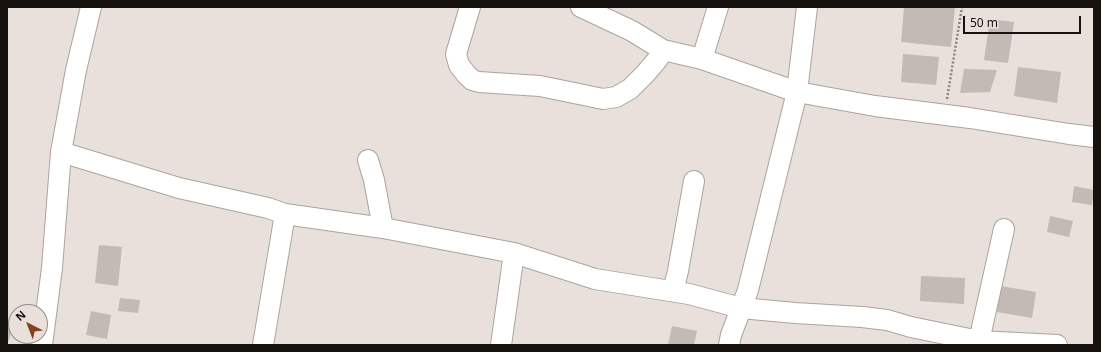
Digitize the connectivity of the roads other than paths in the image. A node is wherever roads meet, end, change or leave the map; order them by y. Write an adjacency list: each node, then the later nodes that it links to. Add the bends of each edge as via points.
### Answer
1 (91, 7): 10 (street)
2 (470, 7): 6 (street, via 456,54 459,65 466,74 479,82 540,86 603,99 616,97 630,89 645,74)
3 (581, 7): 6 (street, via 632,31)
4 (718, 7): 7 (street)
5 (807, 7): 8 (street)
6 (663, 50): 7 (street)
7 (702, 59): 8 (street)
8 (797, 92): 9 (street, via 875,106); 18 (street, via 748,290)
9 (1094, 137)
10 (61, 152): 13 (street, via 179,188); 21 (street, via 52,268)
11 (368, 160): 14 (street)
12 (694, 181): 17 (street)
13 (285, 214): 14 (street); 22 (street)
14 (384, 228): 16 (street)
15 (1004, 230): 20 (street)
16 (514, 253): 17 (street, via 595,279); 23 (street)
17 (673, 291): 18 (street)
18 (741, 308): 19 (street, via 862,316 887,320); 24 (street)
19 (949, 340): 20 (street)
20 (979, 341): 25 (street)
21 (42, 345)
22 (263, 345)
23 (500, 345)
24 (729, 345)
25 (1057, 345)

